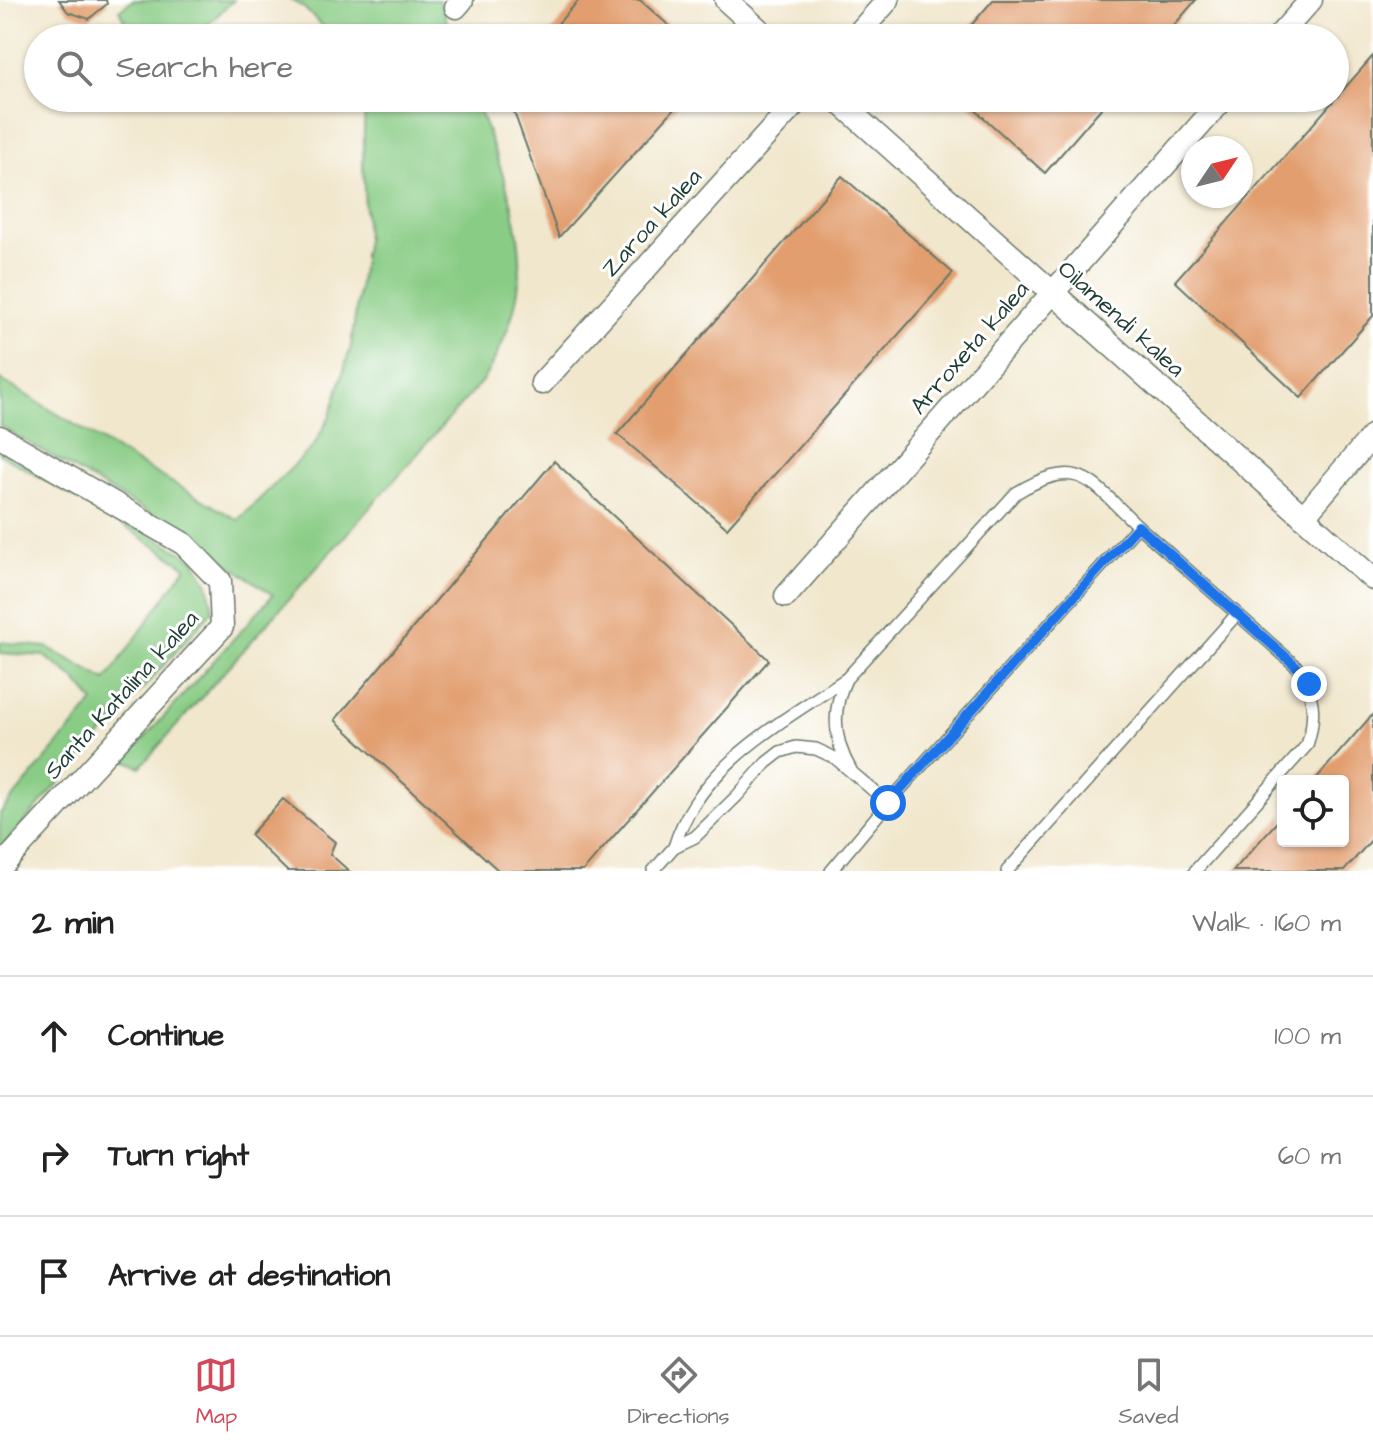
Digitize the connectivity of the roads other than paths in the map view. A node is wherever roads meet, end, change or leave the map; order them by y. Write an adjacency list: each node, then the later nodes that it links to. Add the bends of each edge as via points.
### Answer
1 (726, 0): 4 (street)
2 (888, 0): 5 (street)
3 (1311, 0): 6 (street)
4 (753, 24)
5 (867, 24)
6 (1290, 24)
7 (787, 112): 11 (street, Zaroa kalea)
8 (851, 112): 10 (street, Oilamendi kalea)
9 (1212, 112): 10 (street, Arroxeta kalea)
10 (1053, 292): 14 (street, Oilamendi kalea); 17 (street, Arroxeta kalea)
11 (542, 383)
12 (1373, 435): 14 (street)
13 (0, 437): 23 (street, Santa Katalina kalea, via 184,544 220,581 222,627)
14 (1303, 517): 16 (street, Oilamendi kalea)
15 (1138, 526): 18 (lane); 19 (lane, via 1083,476 1040,478 1016,493); 21 (lane)
16 (1373, 579)
17 (786, 596)
18 (1237, 614): 26 (lane); 27 (lane, via 1309,684 1313,727 1307,745)
19 (846, 679): 20 (lane, via 835,715 838,741); 22 (lane, via 734,757 691,807)
20 (851, 770): 21 (lane); 22 (lane, via 816,749 780,752 695,837)
21 (888, 803): 25 (lane)
22 (674, 847): 24 (lane)
23 (0, 868)
24 (653, 871)
25 (831, 871)
26 (1007, 871)
27 (1195, 871)

